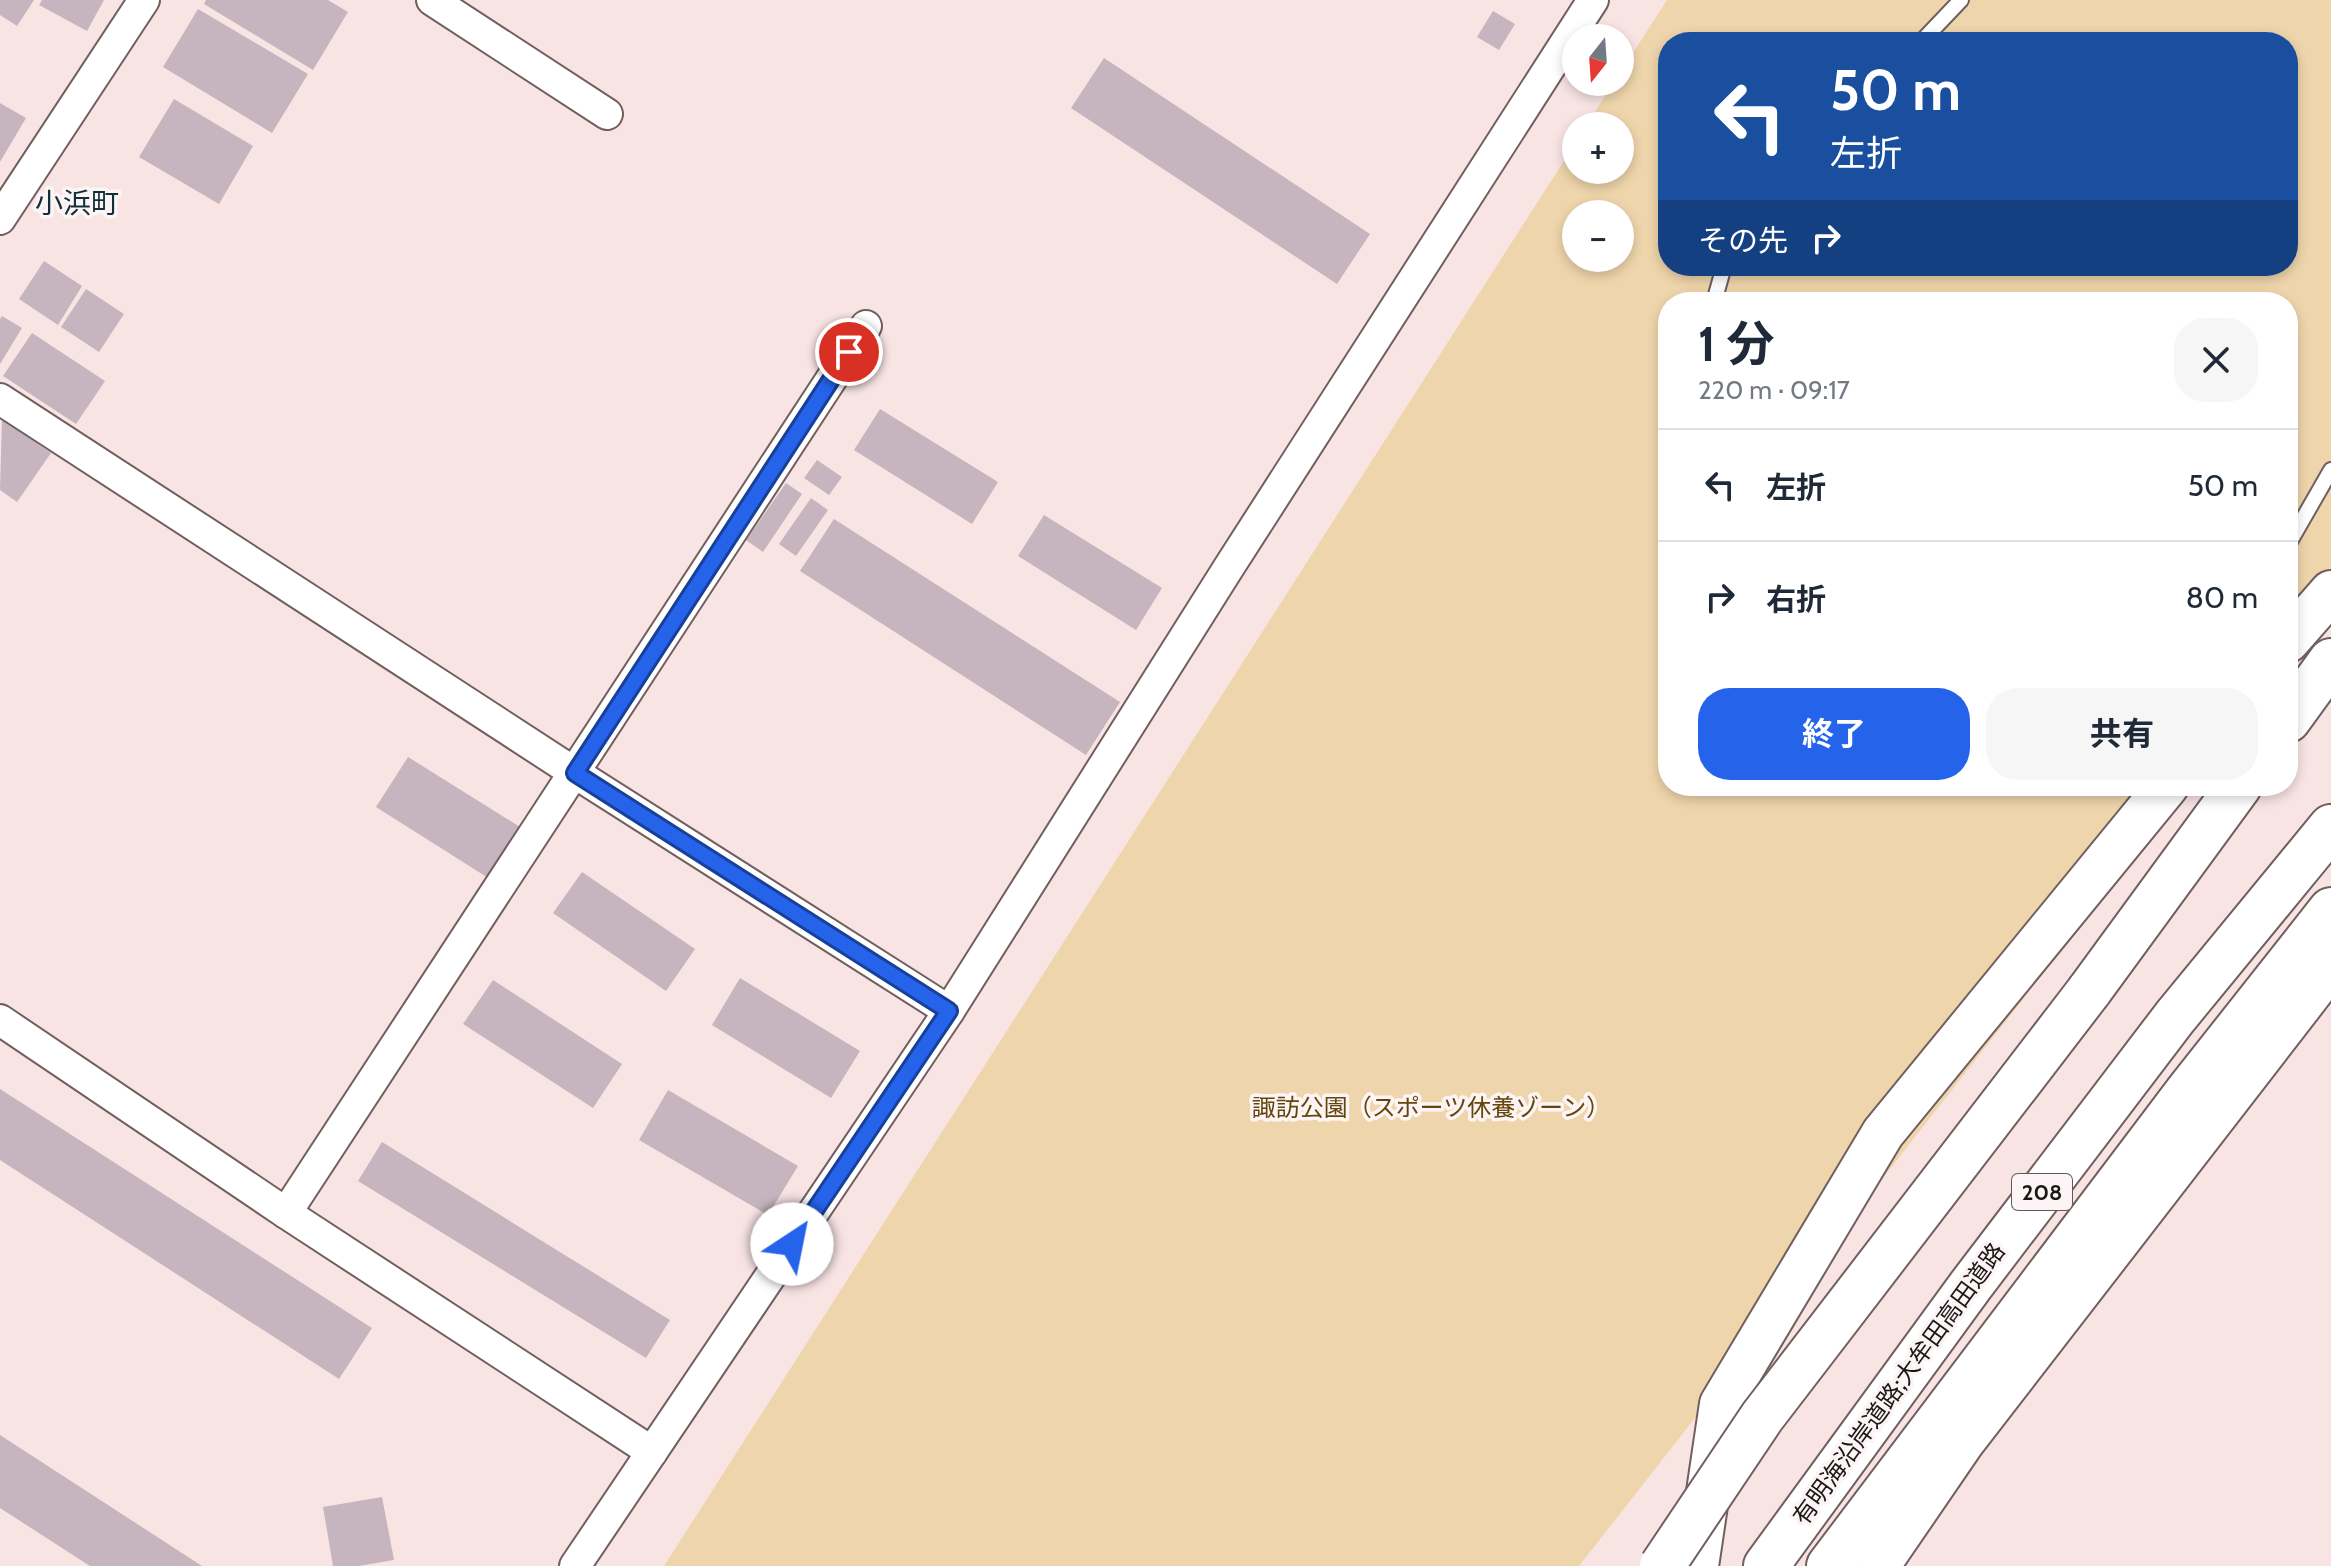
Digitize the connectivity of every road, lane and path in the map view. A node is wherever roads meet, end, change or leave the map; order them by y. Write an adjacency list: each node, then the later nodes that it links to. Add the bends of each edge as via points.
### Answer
1 (144, 0): 7 (street)
2 (432, 0): 6 (street)
3 (1593, 0): 22 (street)
4 (1961, 0): 5 (lane)
5 (1931, 32)
6 (607, 114)
7 (0, 219)
8 (866, 326): 16 (street)
9 (0, 399): 16 (street)
10 (2331, 470): 11 (lane)
11 (2298, 528)
12 (2331, 592): 13 (street)
13 (2298, 630)
14 (2331, 661): 15 (highway)
15 (2298, 706)
16 (575, 773): 22 (street); 24 (street)
17 (2159, 796): 28 (street, via 1875,1146 1721,1404)
18 (2232, 796): 27 (highway, bridge, via 1762,1417)
19 (2331, 827): 29 (highway, 有明海沿岸道路;大牟田高田道路 / 208, via 2166,1029)
20 (2331, 910): 30 (highway)
21 (2331, 966): 31 (street, via 1963,1442)
22 (949, 1011): 25 (street)
23 (0, 1020): 24 (street)
24 (286, 1213): 25 (street)
25 (652, 1452): 26 (street)
26 (575, 1566)
27 (1662, 1566)
28 (1697, 1566)
29 (1766, 1566)
30 (1829, 1566)
31 (1878, 1566)

